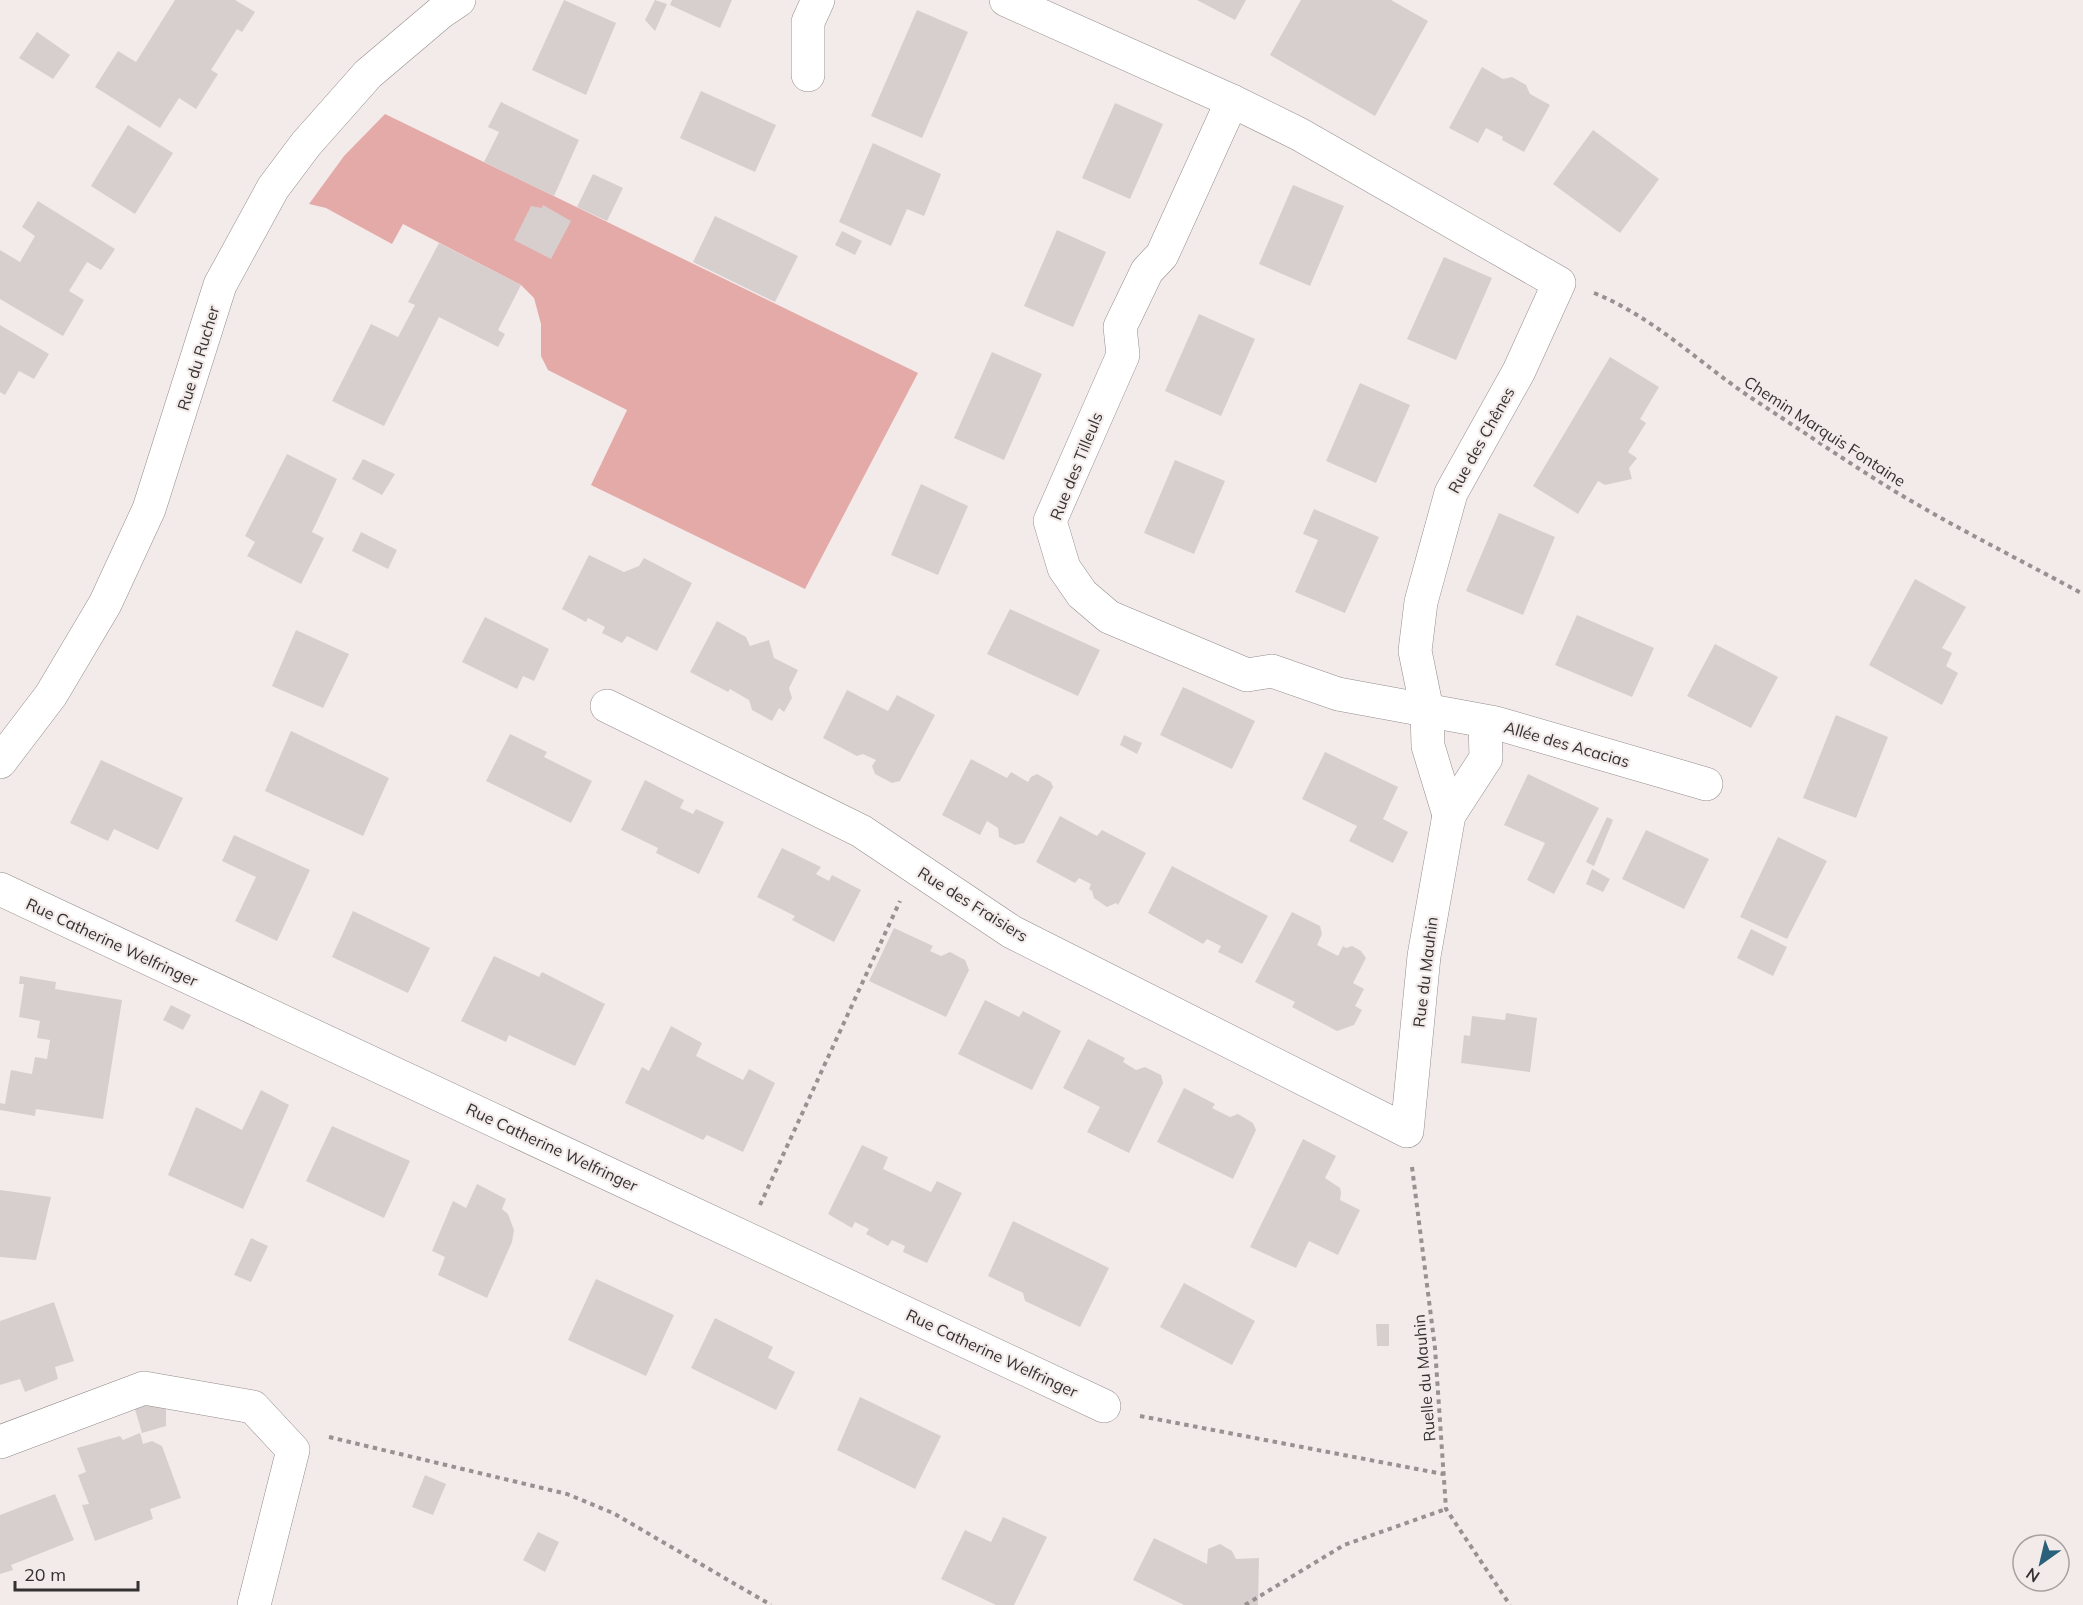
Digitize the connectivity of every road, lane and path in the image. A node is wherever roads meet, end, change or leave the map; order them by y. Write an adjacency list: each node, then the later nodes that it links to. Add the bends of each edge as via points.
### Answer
1 (459, 0): 11 (street, Rue du Rucher, via 368,74 273,188 220,285 149,509 105,604 51,695)
2 (818, 0): 4 (street, via 808,22)
3 (1006, 0): 5 (street)
4 (808, 75)
5 (1232, 100): 6 (street, via 1299,134); 9 (street, Rue des Tilleuls, via 1162,255 1147,271 1120,327 1123,354 1050,521 1064,568 1082,594 1109,617 1247,675 1272,671 1338,694)
6 (1559, 284): 7 (path, Chemin Marquis Fontaine, via 1596,293 1640,316 1743,392 1906,498); 9 (street, Rue des Chênes, via 1519,371 1451,493 1421,602 1416,641)
7 (2083, 594)
8 (607, 706): 14 (street, Rue des Fraisiers, via 861,831)
9 (1427, 710): 10 (street, Allée des Acacias); 13 (street, Rue du Mauhin, via 1428,746)
10 (1485, 722): 12 (street, Allée des Acacias); 13 (street, Rue du Mauhin, via 1486,758)
11 (0, 762)
12 (1706, 784)
13 (1449, 815): 16 (street, Rue du Mauhin, via 1424,956)
14 (918, 869): 16 (street, Rue des Fraisiers, via 1011,932); 17 (path)
15 (0, 889): 17 (street, Rue Catherine Welfringer)
16 (1407, 1131): 21 (path, Ruelle du Mauhin, via 1435,1348)
17 (745, 1237): 18 (street, Rue Catherine Welfringer)
18 (1104, 1406): 21 (path, via 1146,1418)
19 (0, 1442): 20 (street, via 144,1388 253,1407)
20 (287, 1443): 23 (street); 24 (path, via 311,1433 567,1494 613,1513)
21 (1443, 1474): 22 (path, Ruelle du Mauhin)
22 (1446, 1509): 25 (path, via 1344,1545); 26 (path, Ruelle du Mauhin)
23 (254, 1605)
24 (771, 1605)
25 (1245, 1605)
26 (1510, 1605)

